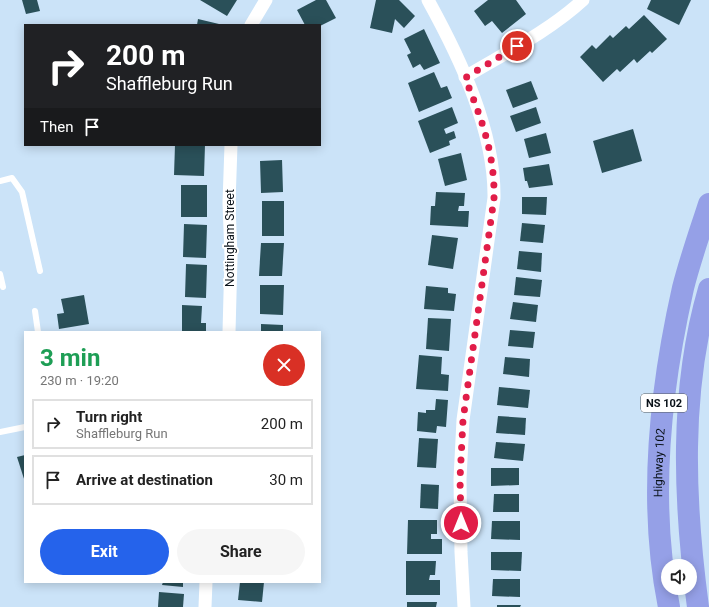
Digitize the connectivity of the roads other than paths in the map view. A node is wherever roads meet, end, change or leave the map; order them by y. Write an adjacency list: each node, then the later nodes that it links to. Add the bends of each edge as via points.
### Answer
1 (266, 0): 4 (street)
2 (428, 0): 5 (street, via 448,37)
3 (583, 0): 5 (street, via 539,33)
4 (251, 24)
5 (465, 78): 20 (street, via 485,128 492,155 494,198 463,420 460,479)
6 (231, 146): 15 (street, Nottingham Street)
7 (0, 181): 9 (lane, via 12,178 22,192)
8 (709, 204): 21 (highway, Highway 102 / NS 102, via 684,287 660,434 659,500 665,590)
9 (40, 271)
10 (0, 274): 11 (lane)
11 (3, 287)
12 (709, 289): 22 (highway, NS 102, via 697,335 688,418 688,505)
13 (36, 311): 14 (lane)
14 (38, 331)
15 (229, 331)
16 (24, 427): 17 (lane)
17 (0, 432)
18 (206, 583): 19 (street)
19 (205, 607)
20 (464, 607)
21 (669, 607)
22 (698, 607)

